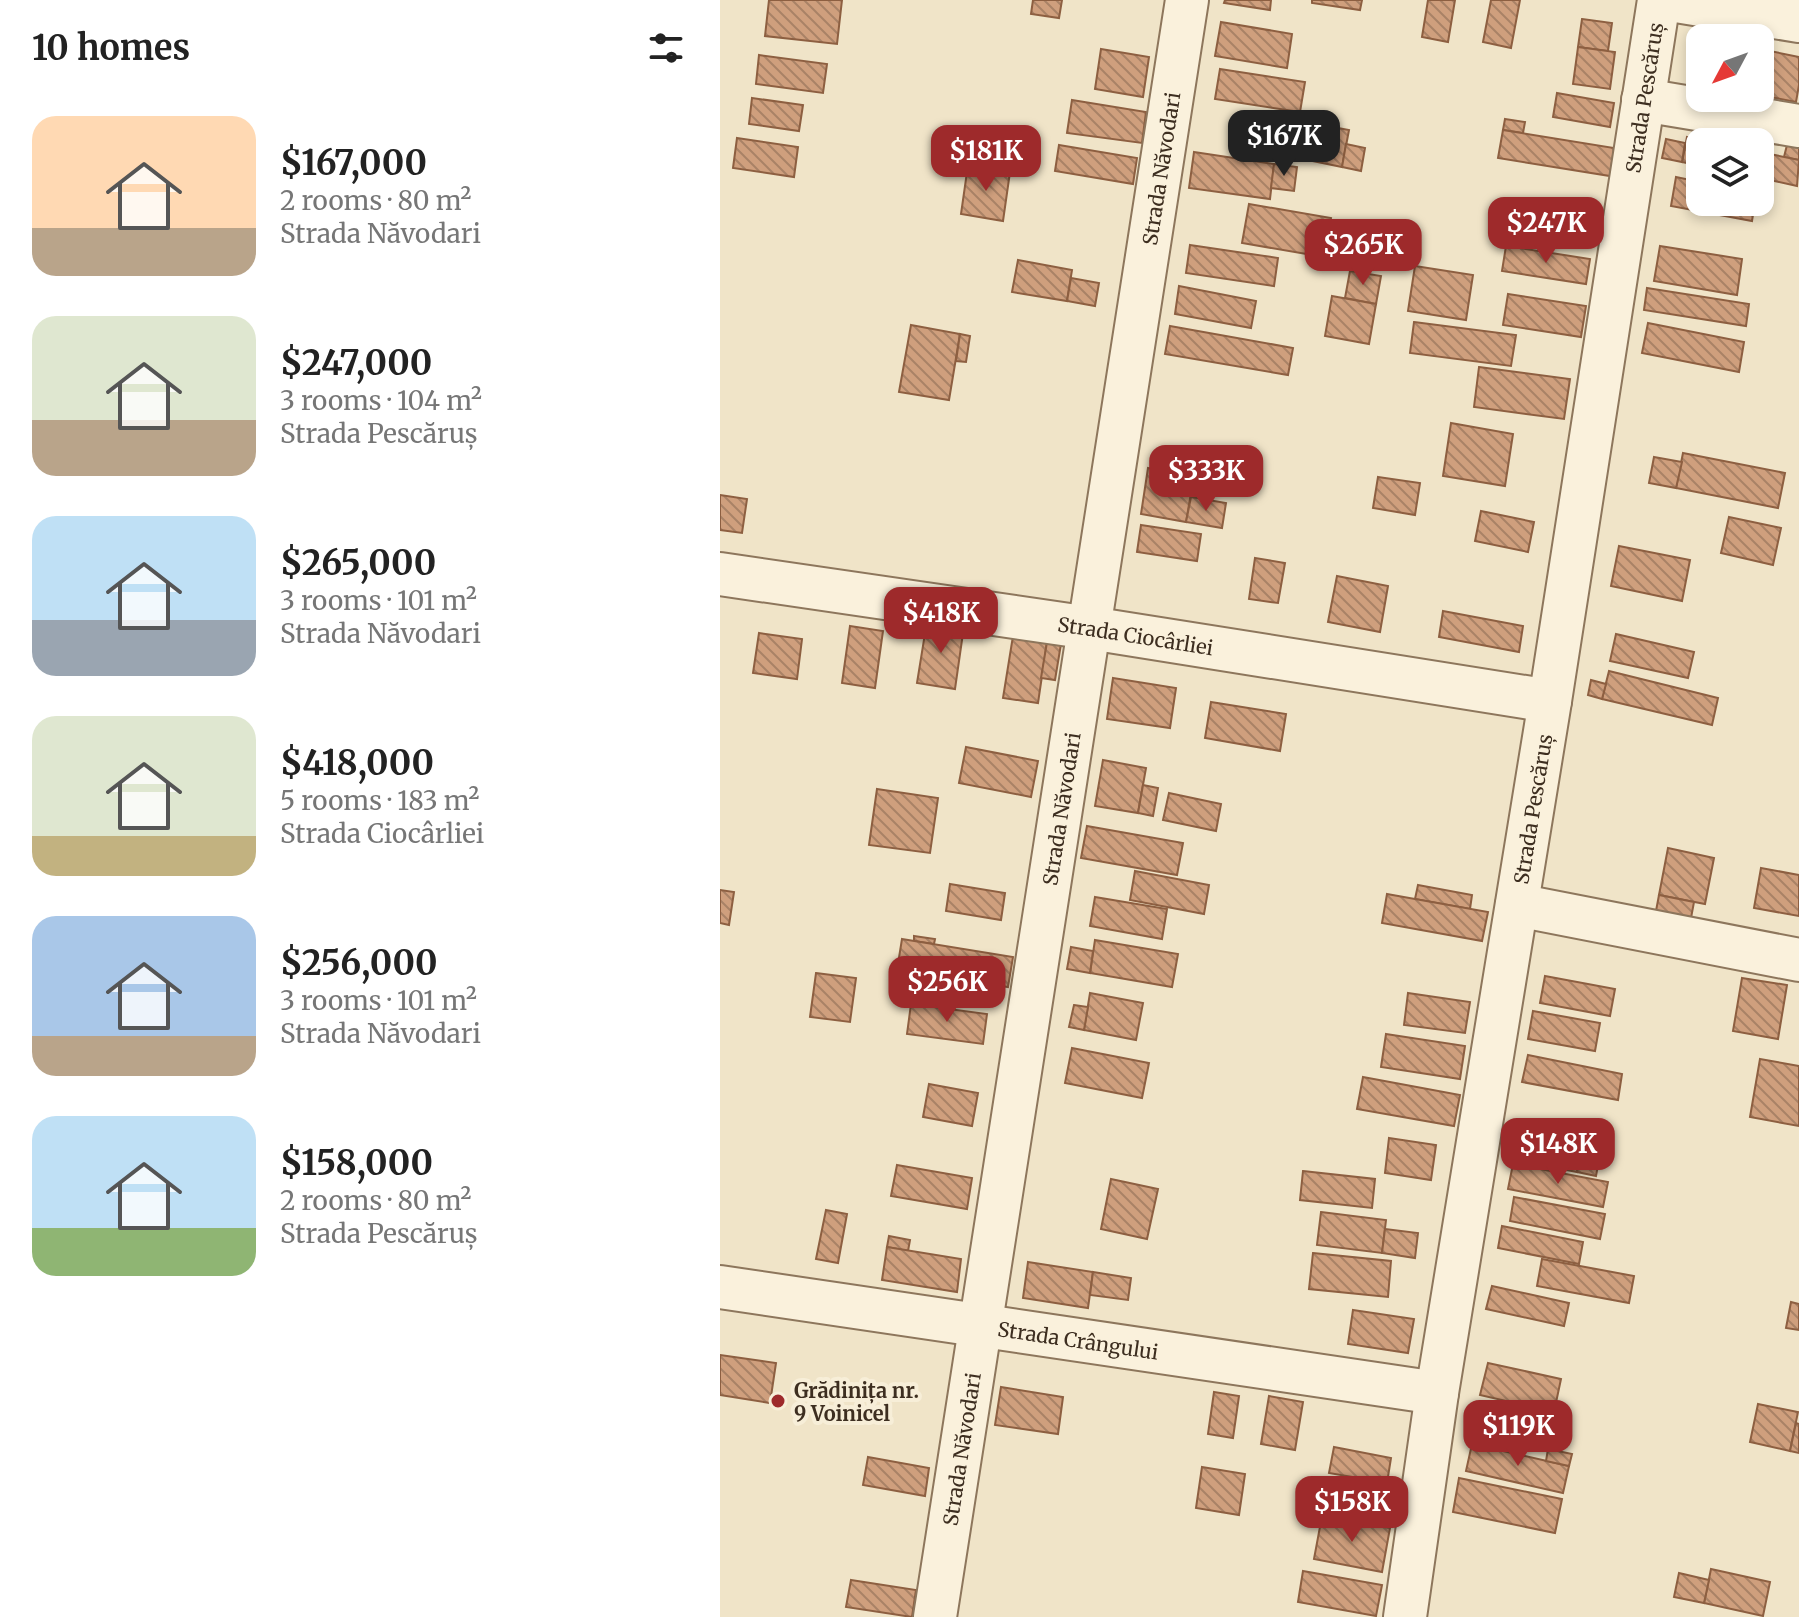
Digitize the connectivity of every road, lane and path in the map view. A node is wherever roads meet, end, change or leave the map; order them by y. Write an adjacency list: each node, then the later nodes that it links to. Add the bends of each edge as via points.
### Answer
1 (1187, 0): 9 (street, Strada Năvodari)
2 (1659, 0): 6 (street, Strada Pescăruș)
3 (1670, 0): 4 (street)
4 (1717, 4): 5 (street)
5 (1799, 21)
6 (1643, 100): 7 (street); 10 (street, Strada Pescăruș)
7 (1799, 126)
8 (720, 574): 9 (street, Strada Ciocârliei)
9 (1090, 628): 10 (street, Strada Ciocârliei); 14 (street, Strada Năvodari)
10 (1550, 701): 11 (street, Strada Pescăruș)
11 (1517, 905): 12 (street); 15 (street, Strada Pescăruș)
12 (1799, 960)
13 (720, 1287): 14 (street, Strada Crângului)
14 (980, 1326): 15 (street, Strada Crângului); 16 (street, Strada Năvodari)
15 (1437, 1393): 17 (street, Strada Pescăruș)
16 (935, 1617)
17 (1405, 1617)

